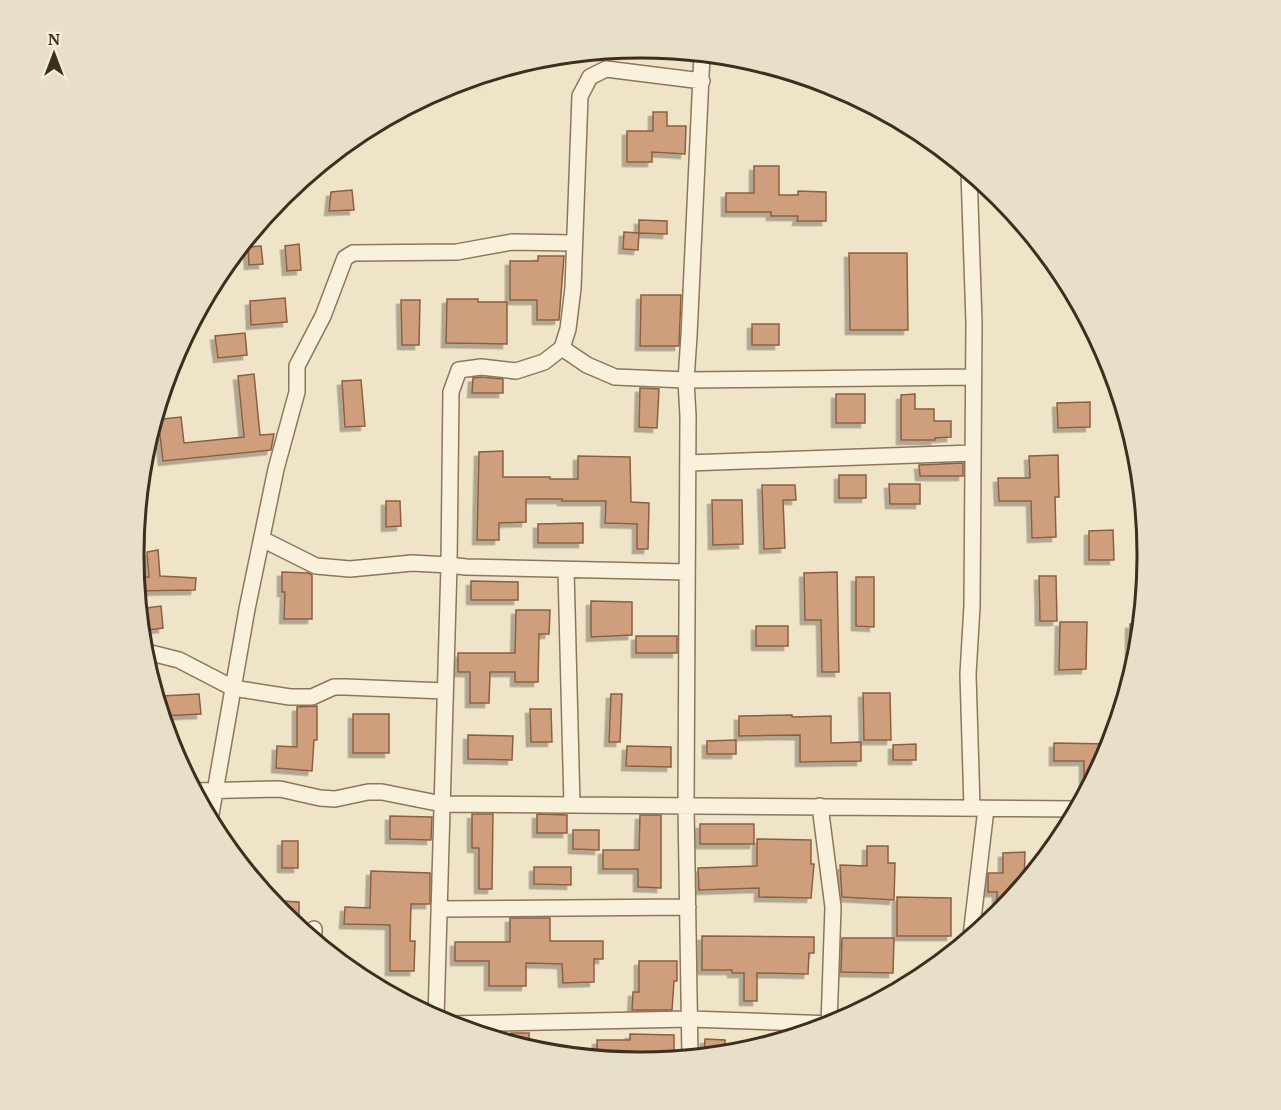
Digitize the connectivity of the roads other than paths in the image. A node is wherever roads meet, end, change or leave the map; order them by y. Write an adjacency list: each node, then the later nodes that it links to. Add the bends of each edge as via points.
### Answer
1 (702, 63): 2 (street)
2 (702, 81): 4 (street, via 606,69 590,76 580,96); 7 (street)
3 (969, 183): 6 (street)
4 (574, 243): 5 (street, via 573,288); 10 (street, via 512,242 458,252 353,253 345,258 323,316 297,366 295,399)
5 (562, 348): 7 (street, via 615,377); 11 (street, via 544,362 516,370 459,369 452,392)
6 (972, 378): 7 (street); 8 (street)
7 (686, 380): 9 (street)
8 (972, 453): 9 (street); 24 (street, via 968,665)
9 (688, 463): 13 (street)
10 (262, 539): 11 (street, via 316,566); 15 (street)
11 (449, 566): 12 (street); 16 (street)
12 (566, 570): 13 (street); 21 (street)
13 (687, 572): 22 (street)
14 (154, 654): 15 (street, via 179,660)
15 (233, 688): 16 (street, via 290,697 312,697 334,687); 17 (street)
16 (445, 691): 19 (street)
17 (214, 790): 18 (street); 19 (street, via 279,789 335,799 382,792); 20 (street)
18 (204, 791)
19 (442, 804): 21 (street); 27 (street)
20 (212, 805)
21 (572, 805): 22 (street)
22 (686, 806): 23 (street); 26 (street)
23 (820, 807): 24 (street); 30 (street, via 833,907)
24 (979, 808): 25 (street); 28 (street)
25 (1066, 809)
26 (688, 907): 27 (street); 31 (street)
27 (439, 909): 29 (street)
28 (972, 925)
29 (436, 1007)
30 (830, 1014)
31 (690, 1019): 32 (street); 33 (street); 34 (street)
32 (477, 1023)
33 (805, 1023)
34 (690, 1048)

